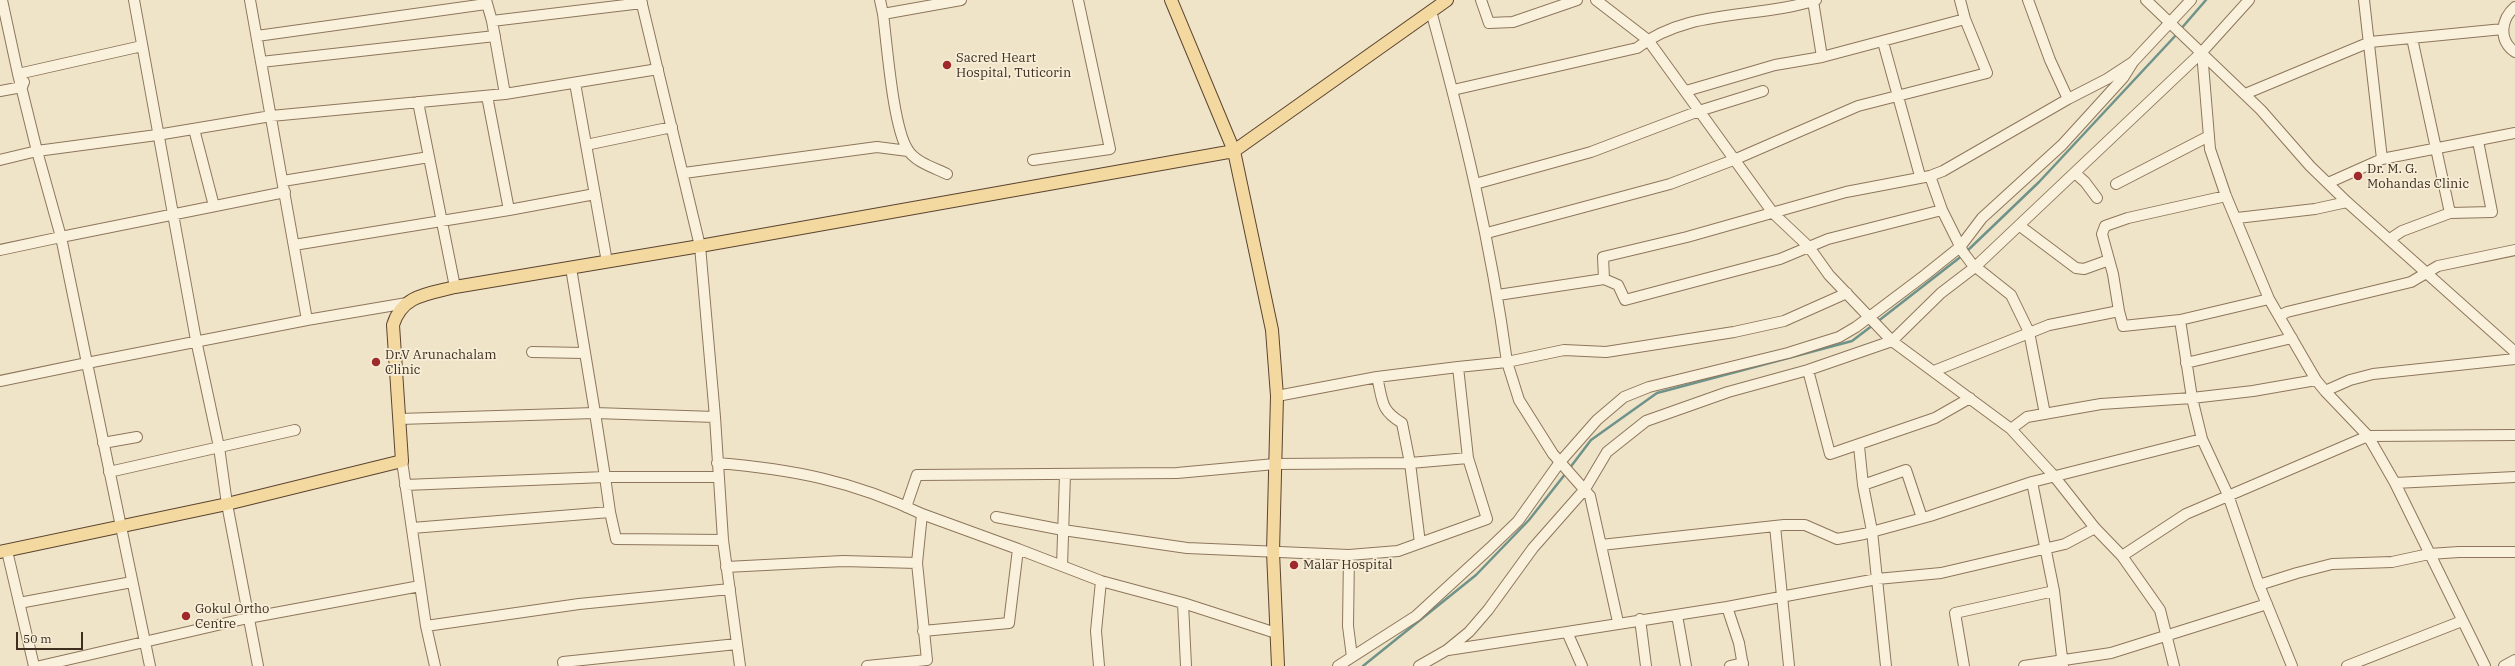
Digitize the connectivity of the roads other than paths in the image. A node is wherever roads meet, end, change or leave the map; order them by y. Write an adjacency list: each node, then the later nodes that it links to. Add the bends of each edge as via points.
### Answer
1 (2, 0): 42 (street)
2 (134, 0): 34 (street)
3 (250, 0): 28 (street)
4 (880, 0): 23 (street)
5 (961, 0): 23 (street)
6 (1078, 0): 72 (street, via 1110,148)
7 (1171, 0): 67 (main road)
8 (1447, 0): 22 (main road)
9 (1481, 0): 10 (street, via 1489,23 1513,22)
10 (1577, 0)
11 (1596, 0): 31 (street)
12 (1960, 0): 24 (street)
13 (2028, 0): 53 (street, via 2050,60)
14 (2146, 0): 26 (street)
15 (2191, 0): 26 (street)
16 (2249, 0): 35 (street)
17 (2364, 0): 33 (street)
18 (1809, 1): 31 (street, via 1702,20 1663,31); 37 (street)
19 (486, 2): 25 (street); 28 (street)
20 (642, 2): 25 (street); 40 (street)
21 (2515, 7): 27 (street, via 2506,16)
22 (1432, 11): 45 (street); 67 (main road)
23 (883, 14): 66 (street, via 900,132)
24 (1965, 19): 32 (street); 52 (street, via 1988,73)
25 (492, 21): 29 (street)
26 (2171, 26): 35 (street); 39 (street)
27 (2502, 29): 30 (street); 36 (street, via 2507,44)
28 (257, 36): 38 (street)
29 (494, 36): 38 (street); 49 (street)
30 (2412, 38): 33 (street); 64 (street)
31 (1648, 40): 45 (street, via 1637,48); 47 (street)
32 (1883, 42): 37 (street); 52 (street)
33 (2370, 42): 50 (street); 70 (street, via 2373,93)
34 (142, 46): 41 (street); 60 (street)
35 (2202, 52): 50 (street); 61 (street); 74 (street)
36 (2515, 52)
37 (1822, 57): 47 (street, via 1775,65)
38 (261, 62): 56 (street)
39 (2133, 62): 53 (street); 101 (street, via 2123,78 2062,145 1982,218)
40 (658, 69): 43 (street); 57 (street)
41 (29, 72): 42 (street); 44 (street)
42 (18, 74): 44 (street)
43 (575, 83): 49 (street); 63 (street)
44 (22, 87): 46 (street); 65 (street)
45 (1453, 90): 79 (street)
46 (0, 91)
47 (1686, 91): 55 (street)
48 (1763, 91): 55 (street)
49 (505, 94): 51 (street)
50 (2244, 94): 78 (street)
51 (487, 96): 54 (street); 87 (street)
52 (1897, 97): 69 (street, via 1858,106); 76 (street)
53 (2068, 99): 76 (street, via 1943,171)
54 (418, 102): 56 (street); 68 (street)
55 (1699, 111): 69 (street); 79 (street, via 1591,152)
56 (271, 116): 58 (street); 77 (street)
57 (672, 127): 63 (street); 73 (street)
58 (194, 129): 60 (street); 86 (street)
59 (2515, 133): 62 (street)
60 (157, 135): 65 (street); 91 (street)
61 (2208, 136): 80 (street); 83 (street)
62 (2478, 141): 64 (street); 90 (street, via 2492,212)
63 (586, 145): 82 (street)
64 (2438, 149): 70 (street); 90 (street)
65 (37, 151): 71 (street); 96 (street)
66 (908, 151): 73 (street, via 877,147); 75 (street, via 926,164)
67 (1234, 151): 99 (main road); 138 (main road, via 1272,330)
68 (429, 157): 77 (street); 93 (street)
69 (1736, 159): 89 (street); 95 (street, via 1670,184)
70 (2382, 159): 78 (street)
71 (0, 160)
72 (1033, 160)
73 (684, 173): 99 (street)
74 (2075, 173): 84 (street); 94 (street)
75 (947, 174)
76 (1925, 176): 88 (street); 89 (street, via 1846,192)
77 (283, 182): 81 (street)
78 (2328, 183): 85 (street)
79 (1475, 184): 95 (street)
80 (2116, 184)
81 (285, 192): 86 (street); 98 (street)
82 (595, 194): 87 (street); 105 (street)
83 (2226, 196): 92 (street); 104 (street, via 2128,218 2105,226 2102,234)
84 (2097, 198)
85 (2347, 202): 92 (street); 97 (street)
86 (214, 206): 91 (street)
87 (509, 210): 93 (street)
88 (1942, 210): 100 (street, via 1828,239); 101 (street)
89 (1773, 213): 100 (street); 109 (street, via 1603,257)
90 (2450, 213): 97 (street, via 2402,231)
91 (174, 214): 96 (street); 123 (street)
92 (2237, 218): 113 (street)
93 (442, 220): 98 (street); 110 (street)
94 (2020, 226): 104 (street, via 2076,268 2084,269); 106 (street)
95 (1487, 233): 112 (street)
96 (61, 237): 102 (street); 129 (street)
97 (2390, 239): 108 (street)
98 (294, 245): 118 (street)
99 (700, 246): 105 (main road); 143 (street)
100 (1809, 247): 109 (street, via 1780,259 1625,300 1618,285); 111 (street, via 1829,275)
101 (1961, 249): 106 (street); 117 (street)
102 (0, 250)
103 (2515, 250): 108 (street, via 2438,266)
104 (2109, 260): 115 (street)
105 (607, 262): 107 (main road)
106 (1973, 266): 120 (street, via 2011,295); 122 (street)
107 (571, 268): 110 (main road); 126 (street)
108 (2427, 272): 116 (street, via 2411,282 2286,312); 125 (street)
109 (1604, 279): 112 (street)
110 (455, 287): 114 (main road, via 422,295)
111 (1847, 293): 117 (street); 128 (street, via 1784,321 1734,332 1606,352 1564,350)
112 (1498, 295): 128 (street)
113 (2269, 300): 116 (street); 119 (street)
114 (407, 302): 118 (street); 144 (main road, via 397,313 393,325)
115 (2119, 310): 119 (street, via 2123,326); 120 (street, via 2049,325)
116 (2279, 316): 121 (street)
117 (1871, 318): 122 (street); 159 (street, via 1823,343 1680,379 1624,396 1597,420)
118 (307, 320): 123 (street)
119 (2180, 320): 130 (street)
120 (2029, 332): 133 (street); 142 (street)
121 (2292, 338): 130 (street); 135 (street)
122 (1890, 339): 132 (street); 133 (street)
123 (196, 340): 129 (street); 153 (street)
124 (532, 352): 126 (street)
125 (2515, 352)
126 (584, 353): 141 (street)
127 (2515, 359): 137 (street, via 2373,374 2350,380)
128 (1507, 362): 131 (street); 159 (street, via 1519,400)
129 (87, 363): 136 (street); 151 (street)
130 (2186, 363): 140 (street)
131 (1458, 367): 134 (street); 154 (street)
132 (1808, 370): 152 (street, via 1830,454); 170 (street, via 1728,392 1646,421 1606,452)
133 (1934, 371): 139 (street)
134 (1377, 377): 138 (street); 157 (street, via 1385,409 1402,423)
135 (2316, 380): 137 (street); 140 (street)
136 (0, 381)
137 (2325, 391): 148 (street)
138 (1277, 396): 158 (main road)
139 (1970, 398): 145 (street); 152 (street, via 1935,418)
140 (2192, 398): 142 (street, via 2101,404); 150 (street)
141 (594, 414): 143 (street); 144 (street); 165 (street)
142 (2045, 414): 145 (street, via 2027,417)
143 (716, 417): 156 (street)
144 (399, 419): 155 (main road)
145 (2011, 429): 162 (street)
146 (295, 430): 153 (street)
147 (2515, 435): 148 (street)
148 (2368, 436): 167 (street); 171 (street)
149 (137, 437): 151 (street)
150 (2202, 440): 162 (street); 171 (street)
151 (103, 443): 160 (street)
152 (1859, 446): 169 (street)
153 (219, 447): 160 (street); 172 (street)
154 (1468, 458): 157 (street); 185 (street, via 1487,519)
155 (402, 461): 168 (street); 172 (main road)
156 (717, 462): 163 (street); 173 (street, via 772,467 842,482)
157 (1410, 463): 158 (street); 185 (street)
158 (1275, 464): 161 (street, via 1176,473); 190 (main road)
159 (1562, 464): 170 (street); 223 (street, via 1518,521 1490,548 1416,616)
160 (109, 472): 179 (street)
161 (1065, 475): 173 (street, via 917,475); 182 (street)
162 (2054, 476): 166 (street); 181 (street)
163 (718, 477): 165 (street); 184 (street)
164 (2515, 477): 167 (street)
165 (605, 478): 168 (street); 174 (street)
166 (2032, 482): 177 (street); 188 (street)
167 (2395, 483): 192 (street)
168 (405, 485): 180 (street)
169 (1863, 485): 177 (street, via 1906,470); 183 (street)
170 (1582, 486): 186 (street, via 1594,506); 222 (street, via 1532,548 1484,616)
171 (2228, 495): 194 (street, via 2186,514); 201 (street)
172 (227, 504): 179 (main road); 211 (street)
173 (906, 507): 175 (street)
174 (610, 512): 180 (street); 184 (street, via 616,539)
175 (922, 514): 187 (street); 195 (street)
176 (996, 517): 182 (street)
177 (1922, 518): 183 (street)
178 (1775, 526): 183 (street, via 1805,525 1837,539); 186 (street); 205 (street)
179 (120, 527): 189 (main road); 199 (street)
180 (412, 528): 202 (street)
181 (2095, 528): 188 (street, via 2065,544); 194 (street)
182 (1063, 530): 190 (street, via 1186,548); 196 (street)
183 (1872, 531): 198 (street)
184 (722, 540): 197 (street)
185 (1420, 543): 193 (street, via 1398,551)
186 (1601, 545): 214 (street)
187 (1018, 549): 196 (street); 216 (street, via 1009,623)
188 (2046, 549): 198 (street, via 1941,573); 204 (street)
189 (3, 551): 207 (street)
190 (1273, 552): 193 (street); 218 (main road)
191 (2515, 552): 192 (street)
192 (2429, 554): 201 (street, via 2392,562 2332,564); 213 (street)
193 (1349, 555): 223 (street, via 1348,626)
194 (2122, 556): 219 (street, via 2160,610)
195 (918, 563): 197 (street, via 843,561); 216 (street)
196 (1062, 566): 200 (street)
197 (726, 567): 203 (street)
198 (1877, 579): 205 (street); 246 (street)
199 (132, 582): 207 (street); 220 (street)
200 (1100, 582): 206 (street); 236 (street, via 1096,631)
201 (2259, 585): 208 (street)
202 (420, 586): 211 (street); 215 (street)
203 (730, 589): 215 (street, via 579,604); 221 (street)
204 (2054, 591): 227 (street); 247 (street, via 1955,613)
205 (1783, 597): 209 (street); 245 (street)
206 (1183, 603): 218 (street); 237 (street)
207 (19, 604): 228 (street)
208 (2267, 604): 219 (street); 250 (street)
209 (1727, 607): 210 (street); 226 (street)
210 (1677, 615): 212 (street); 243 (street)
211 (248, 618): 220 (street); 231 (street)
212 (1640, 619): 214 (street); 242 (street)
213 (2462, 621): 251 (street); 252 (street)
214 (1618, 622): 217 (street)
215 (426, 626): 232 (street)
216 (923, 631): 225 (street)
217 (1567, 632): 222 (street); 241 (street)
218 (1276, 633): 238 (main road)
219 (2167, 634): 227 (street, via 2111,653); 249 (street)
220 (145, 640): 229 (street); 230 (street)
221 (737, 644): 233 (street, via 564,662); 234 (street)
222 (1447, 650): 240 (street)
223 (1352, 657): 239 (street)
224 (2515, 660): 253 (street)
225 (928, 663): 235 (street)
226 (1743, 664): 244 (street)
227 (2063, 664): 248 (street)
228 (34, 666)
229 (40, 666)
230 (150, 666)
231 (258, 666)
232 (435, 666)
233 (564, 666)
234 (740, 666)
235 (867, 666)
236 (1099, 666)
237 (1186, 666)
238 (1278, 666)
239 (1338, 666)
240 (1419, 666)
241 (1582, 666)
242 (1646, 666)
243 (1686, 666)
244 (1730, 666)
245 (1789, 666)
246 (1886, 666)
247 (1964, 666)
248 (2024, 666)
249 (2174, 666)
250 (2292, 666)
251 (2346, 666)
252 (2485, 666)
253 (2504, 666)

